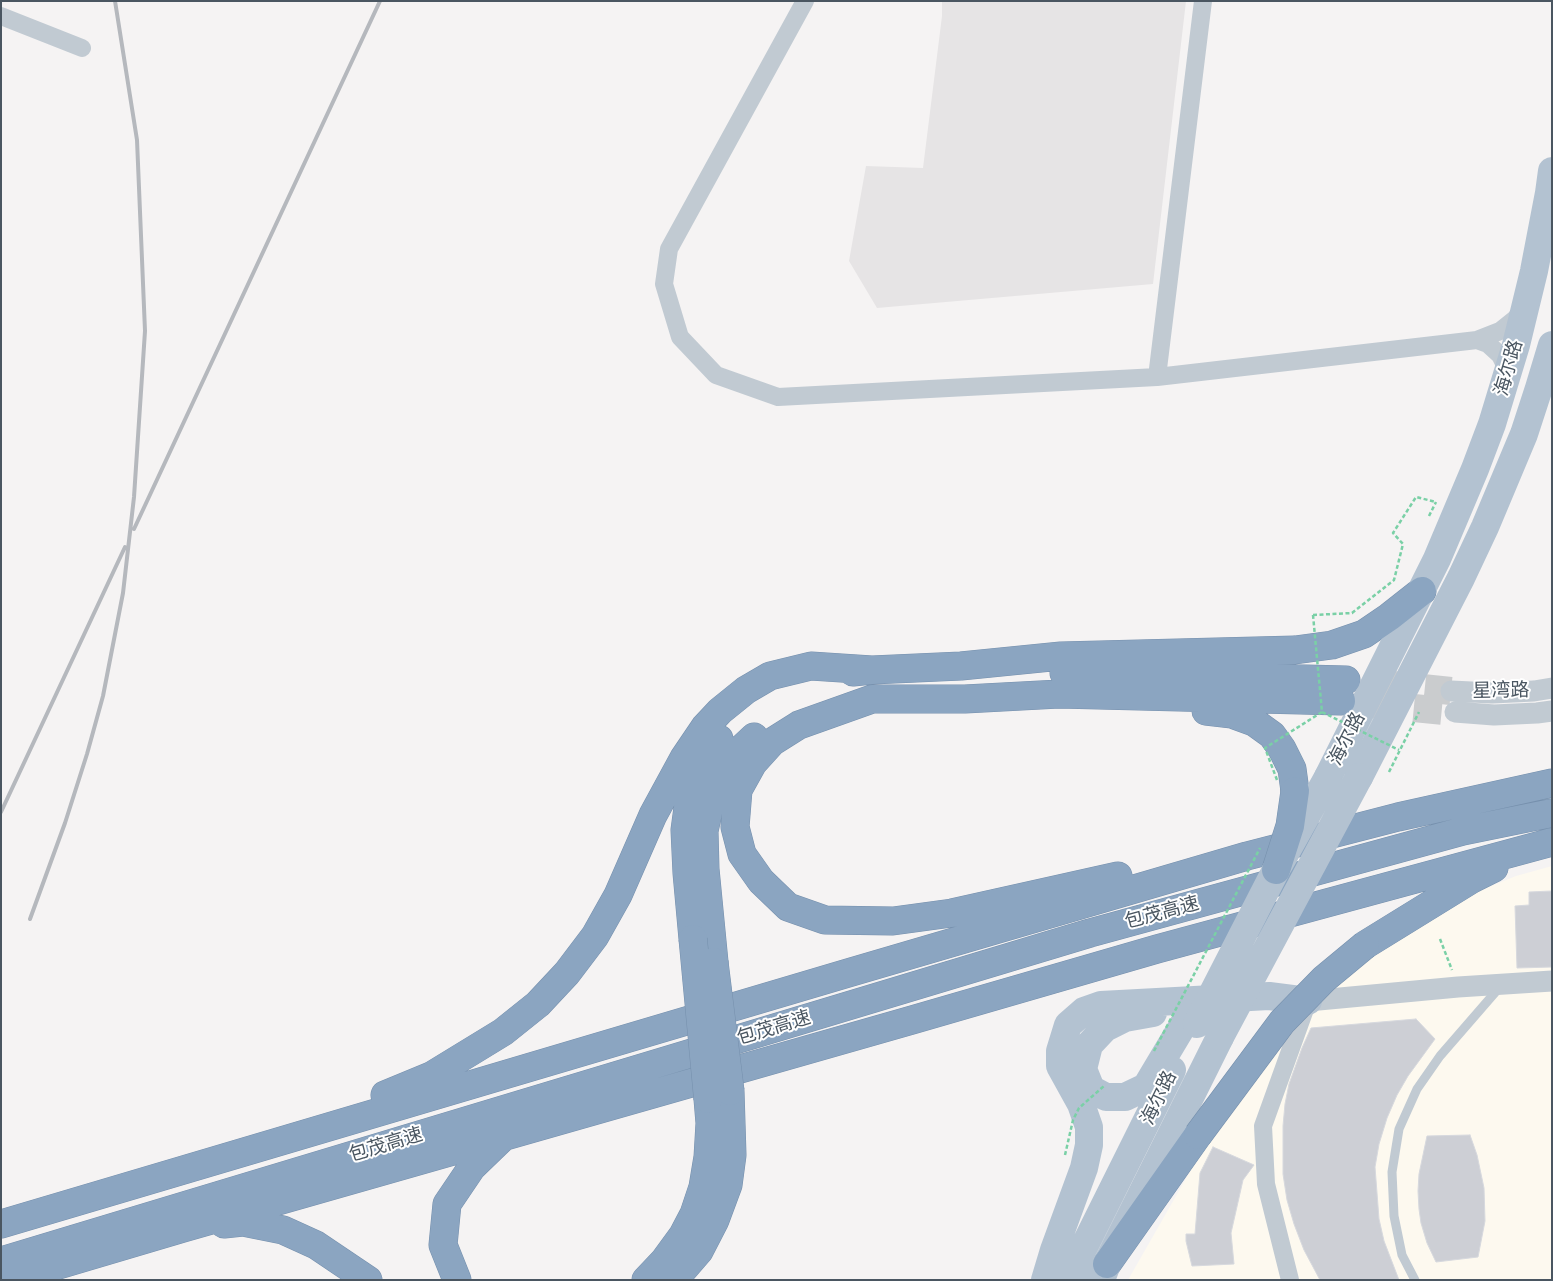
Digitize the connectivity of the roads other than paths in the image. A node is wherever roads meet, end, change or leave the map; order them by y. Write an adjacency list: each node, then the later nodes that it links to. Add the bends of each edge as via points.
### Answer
1 (805, 1): 9 (street, via 669,249 664,284 680,337 716,375 778,398)
2 (1203, 1): 9 (street)
3 (1, 16): 4 (street)
4 (82, 48)
5 (1552, 171): 6 (main road, 海尔路)
6 (1524, 309): 7 (street, via 1500,331); 10 (main road, 海尔路)
7 (1477, 340): 9 (street); 10 (street, via 1488,344 1500,355)
8 (1552, 344): 30 (main road, 海尔路, bridge, via 1524,434 1485,528 1435,630 1359,777)
9 (1157, 378)
10 (1506, 381): 11 (main road, 海尔路, via 1472,477)
11 (1422, 591): 12 (highway, via 1364,634 1332,645 1295,650 1061,656); 26 (main road, 海尔路, bridge, via 1328,777)
12 (961, 666): 13 (highway); 17 (highway, via 1336,698 1059,694)
13 (872, 670): 31 (highway, bridge, via 813,678 776,691 754,704 718,740 700,768 690,793 685,830 693,940); 33 (highway, via 811,666 770,676 720,711 684,758 595,936 538,1004 503,1032 431,1076 369,1101)
14 (1552, 688): 15 (street, 星湾路, via 1492,693)
15 (1451, 691)
16 (872, 699): 17 (highway); 24 (highway, via 800,725 772,742 753,763 738,790 734,827 742,854 761,881 788,907 825,920 893,921 952,913 1322,828); 31 (highway, bridge, via 826,701 793,710 763,729 739,751 710,803 704,832 705,869 714,962)
17 (965, 699): 26 (highway, bridge, via 1059,711 1209,711 1232,714 1254,722 1272,735 1292,769 1286,786 1290,826)
18 (1552, 711): 19 (street, 星湾路, via 1494,715)
19 (1455, 712)
20 (1552, 777): 22 (highway)
21 (1552, 782): 22 (highway, 包茂高速)
22 (1504, 793): 24 (highway, 包茂高速)
23 (1552, 812): 36 (highway, 包茂高速, via 1453,833 1090,933)
24 (1398, 817): 34 (highway, 包茂高速, via 1084,903)
25 (1543, 844): 32 (highway, via 1157,948); 37 (highway, bridge, via 1472,879 1364,945 1324,979 1282,1022 1198,1135)
26 (1276, 870): 30 (main road, 海尔路, bridge)
27 (1552, 981): 28 (street)
28 (1502, 985): 29 (street); 46 (lane, via 1440,1056 1417,1089 1400,1129 1392,1172 1394,1216 1402,1255)
29 (1308, 1002): 30 (main road, via 1125,1018 1105,1028 1089,1045 1083,1069 1091,1089 1106,1097 1125,1097 1146,1087); 43 (main road, via 1269,996 1101,1004 1084,1011 1068,1025 1060,1051 1060,1066 1081,1104 1089,1126 1089,1145); 45 (street, via 1263,1126 1266,1184)
30 (1201, 1027): 37 (main road, 海尔路); 44 (main road, 海尔路, via 1081,1253)
31 (719, 1095): 41 (highway, via 710,1123 703,1187 694,1214 683,1235); 42 (highway, via 732,1155 728,1185 716,1220 700,1251)
32 (504, 1136): 35 (highway); 40 (highway, via 472,1167 447,1204 443,1245)
33 (1, 1217)
34 (1, 1224)
35 (183, 1228): 38 (highway); 39 (highway, via 243,1222 283,1230 316,1245)
36 (1, 1261)
37 (1104, 1272)
38 (8, 1280)
39 (368, 1280)
40 (457, 1280)
41 (646, 1280)
42 (674, 1280)
43 (1045, 1280)
44 (1073, 1280)
45 (1290, 1280)
46 (1415, 1280)

